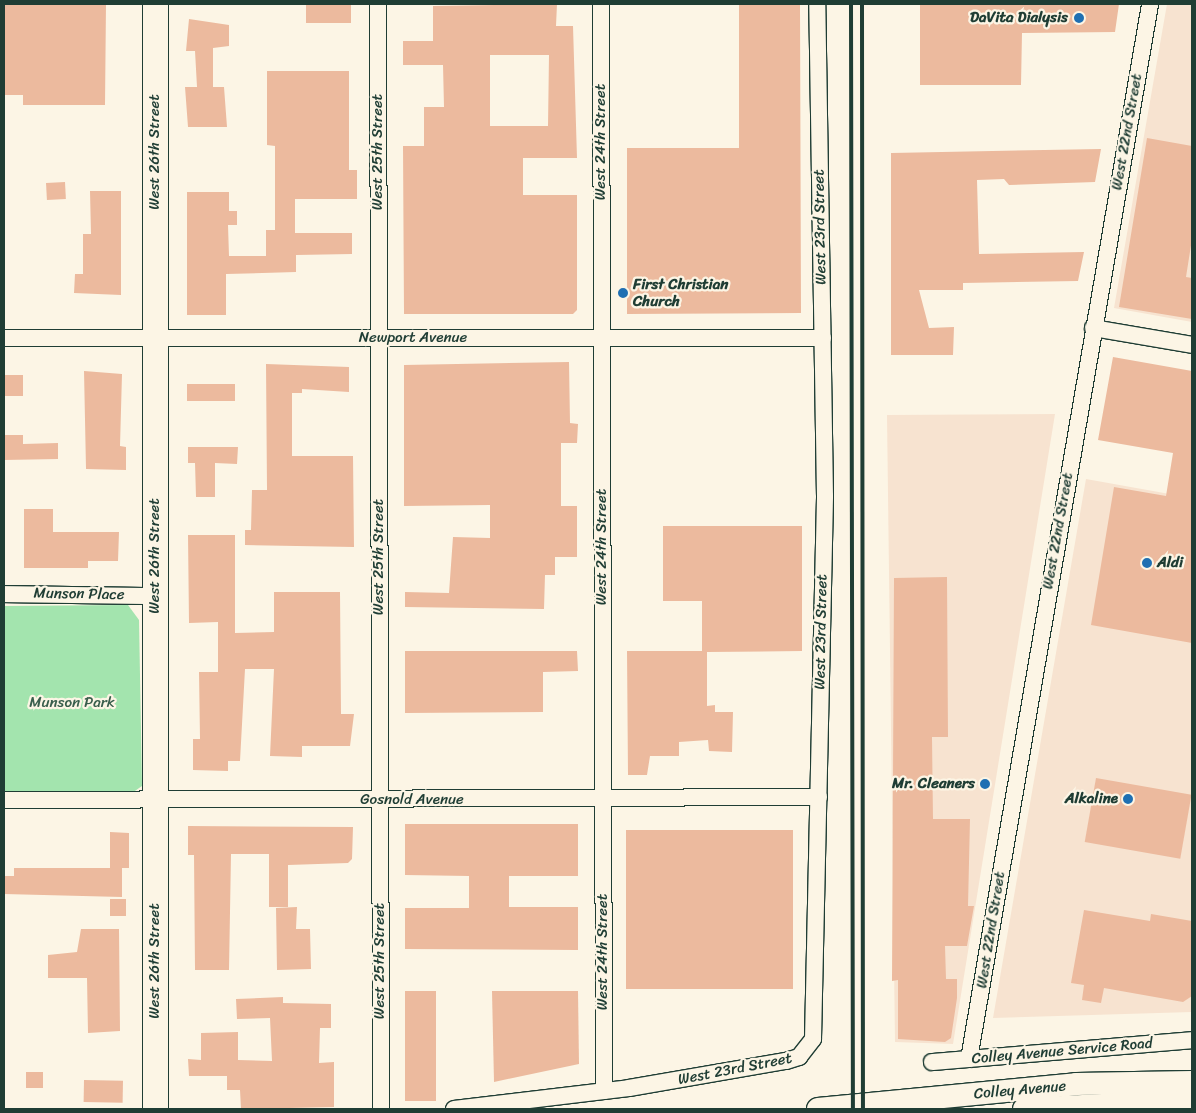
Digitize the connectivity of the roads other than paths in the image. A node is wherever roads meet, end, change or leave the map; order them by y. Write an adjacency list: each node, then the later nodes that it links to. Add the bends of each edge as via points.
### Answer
1 (154, 4): 8 (main road, West 26th Street)
2 (378, 4): 9 (street, West 25th Street)
3 (601, 4): 10 (street, West 24th Street)
4 (817, 4): 11 (street, West 23rd Street)
5 (1150, 4): 6 (street, West 22nd Street)
6 (1093, 328): 12 (street); 21 (street, West 22nd Street)
7 (4, 338): 8 (street, Newport Avenue)
8 (155, 338): 9 (street, Newport Avenue); 14 (main road, West 26th Street)
9 (379, 338): 10 (street, Newport Avenue); 18 (street, West 25th Street)
10 (601, 338): 11 (street, Newport Avenue); 19 (street, West 24th Street)
11 (823, 338): 15 (street, West 23rd Street)
12 (1192, 345)
13 (4, 594): 14 (street, Munson Place)
14 (155, 596): 17 (main road, West 26th Street)
15 (819, 797): 19 (street, Gosnold Avenue); 24 (street, West 23rd Street, via 816,1003 808,1049 786,1061)
16 (4, 800): 17 (street, Gosnold Avenue)
17 (155, 800): 18 (street, Gosnold Avenue); 26 (main road, West 26th Street)
18 (380, 800): 19 (street, Gosnold Avenue); 27 (street, West 25th Street)
19 (602, 800): 24 (street, West 24th Street)
20 (1192, 1040): 21 (street, Colley Avenue Service Road)
21 (969, 1059): 22 (street, Colley Avenue Service Road)
22 (932, 1062)
23 (1192, 1082): 29 (main road, Colley Avenue, via 1076,1084)
24 (604, 1091): 28 (street)
25 (1192, 1096): 30 (main road, Colley Avenue, via 1181,1101)
26 (155, 1109)
27 (381, 1109)
28 (454, 1109)
29 (818, 1109)
30 (1024, 1109)

